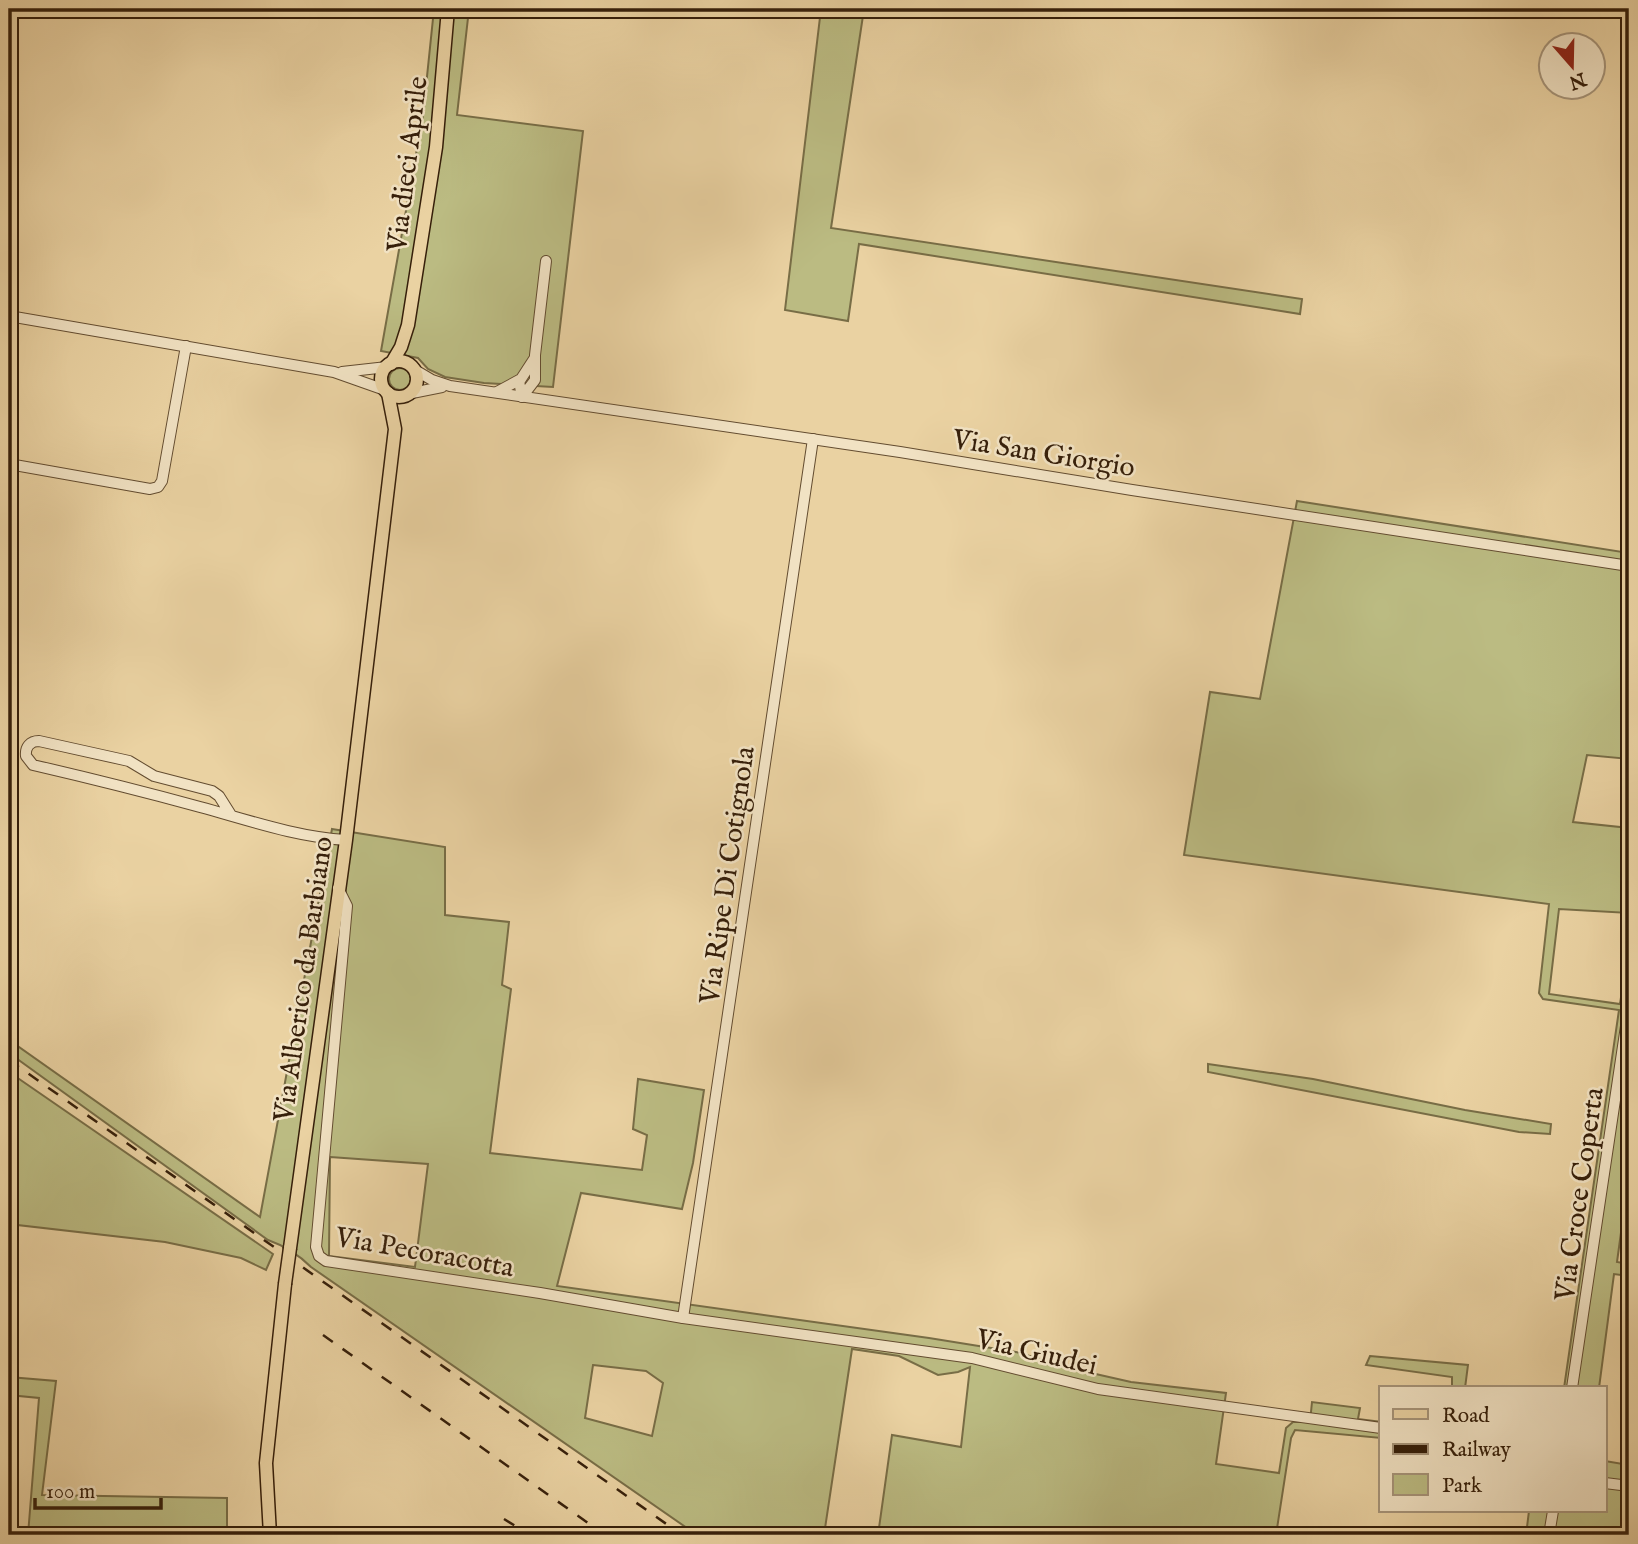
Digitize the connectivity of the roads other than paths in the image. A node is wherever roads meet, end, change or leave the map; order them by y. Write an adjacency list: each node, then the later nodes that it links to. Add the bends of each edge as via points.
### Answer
1 (448, 9): 4 (main road, Via dieci Aprile, via 436,147)
2 (546, 261): 6 (street)
3 (9, 316): 5 (street)
4 (408, 325): 7 (main road, Via dieci Aprile); 8 (main road, Via dieci Aprile)
5 (186, 346): 9 (street); 20 (street, via 158,487)
6 (535, 355): 10 (street); 11 (street)
7 (389, 365): 8 (main road, via 401,362); 9 (street); 13 (main road, via 381,381)
8 (413, 368): 12 (street, Via San Giorgio); 15 (main road, via 417,382)
9 (334, 372): 13 (street)
10 (535, 380): 16 (street); 17 (street)
11 (519, 381): 14 (street); 16 (street)
12 (450, 386): 14 (street, Via San Giorgio); 15 (street, Via San Giorgio)
13 (386, 392): 15 (main road, via 398,397); 18 (main road, Via Alberico da Barbiano)
14 (494, 393): 16 (street, Via San Giorgio)
15 (410, 394): 18 (main road, Via Alberico da Barbiano)
16 (522, 397): 17 (street, Via San Giorgio)
17 (547, 401): 19 (street, Via San Giorgio)
18 (395, 429): 23 (main road, Via Alberico da Barbiano)
19 (813, 439): 21 (street, Via San Giorgio); 26 (street, Via Ripe Di Cotignola)
20 (9, 464)
21 (1629, 566)
22 (231, 816): 22 (street, via 212,791 155,776 129,761 39,741 26,748 27,760 33,765); 23 (street, via 314,838)
23 (346, 841): 24 (main road, Via Alberico da Barbiano)
24 (338, 887): 26 (street, Via Pecoracotta, via 347,906 316,1247 319,1256 330,1263); 32 (main road, Via Alberico da Barbiano, bridge, via 266,1463)
25 (1629, 1006): 27 (street, Via Croce Coperta)
26 (683, 1318): 28 (street, Via Giudei, via 972,1358 1098,1388)
27 (1572, 1386)
28 (1379, 1428)
29 (1606, 1483): 30 (street)
30 (1629, 1486)
31 (1553, 1512): 33 (street)
32 (270, 1535)
33 (1549, 1535)

